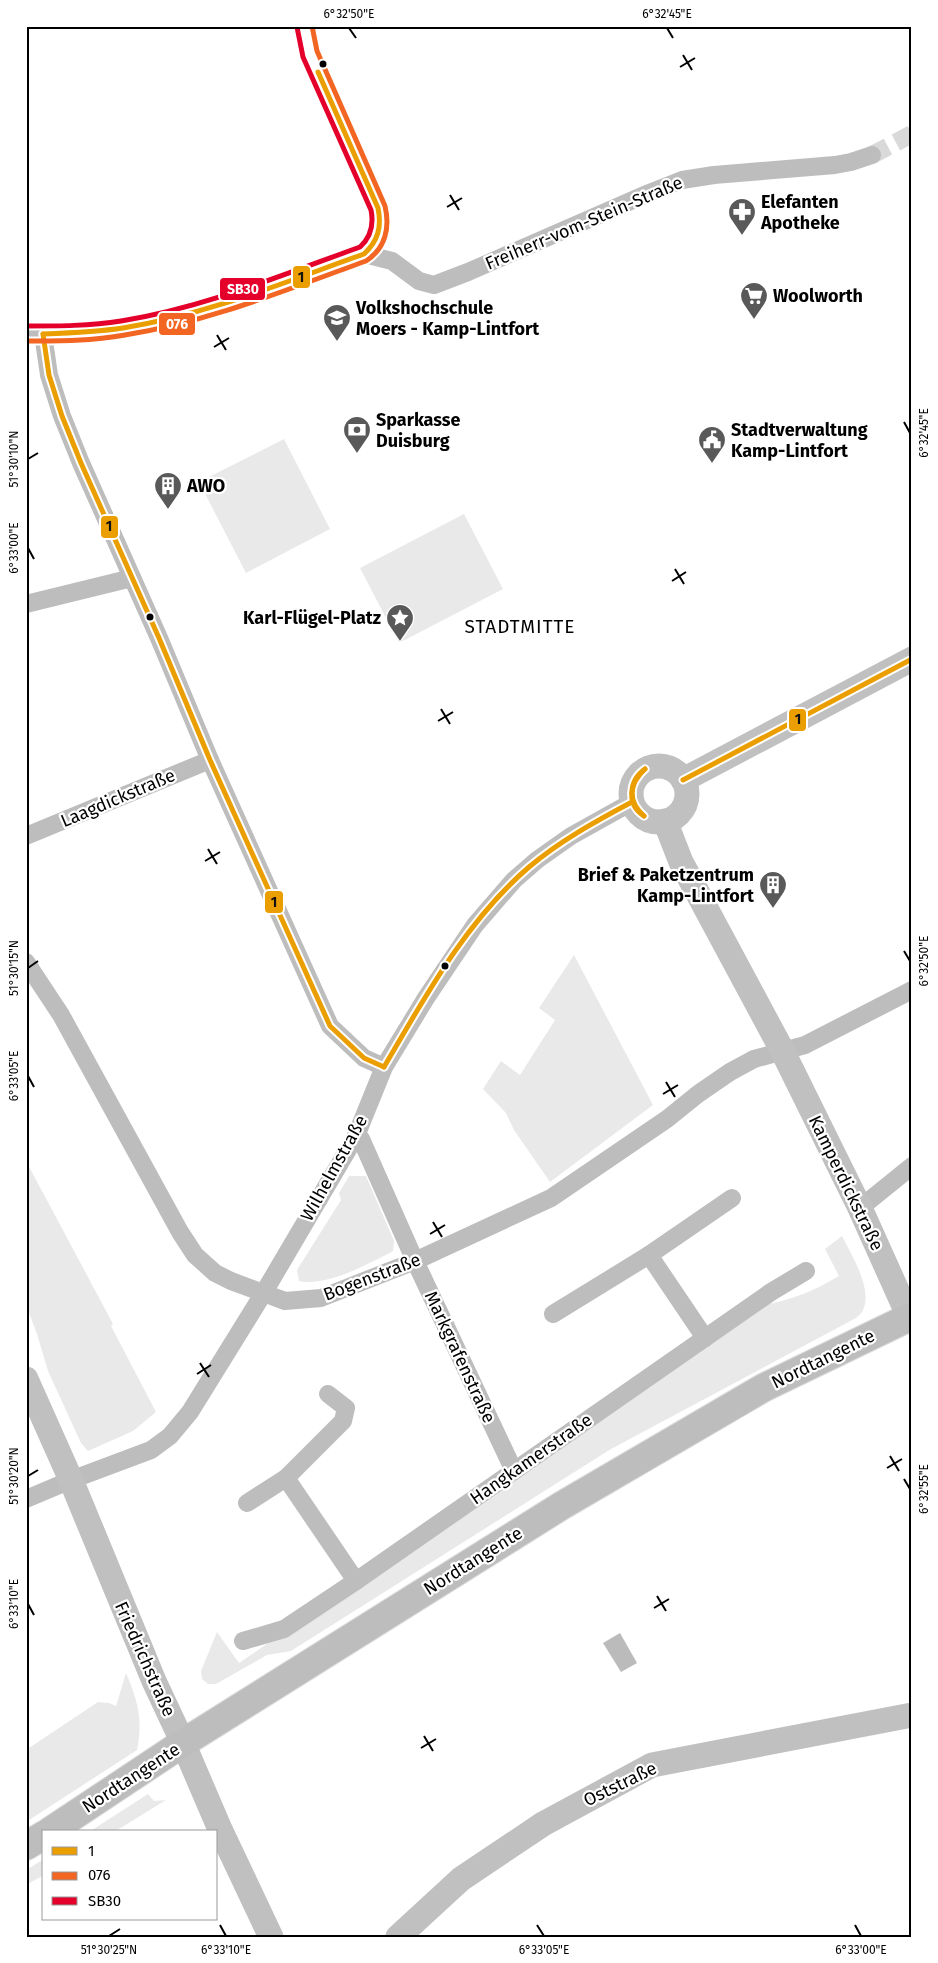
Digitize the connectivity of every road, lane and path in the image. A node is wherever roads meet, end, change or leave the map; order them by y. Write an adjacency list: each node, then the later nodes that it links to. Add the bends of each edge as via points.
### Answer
1 (872, 155): 2 (street, Freiherr-vom-Stein-Straße, via 815,168 682,180 434,285 419,281 392,261 364,254 232,301 164,320 104,331)
2 (35, 334): 3 (street, via 62,416)
3 (132, 578): 4 (street); 6 (street)
4 (26, 604)
5 (912, 659): 7 (street)
6 (210, 760): 10 (street, Laagdickstraße); 14 (street, via 330,1026 364,1058)
7 (683, 780): 8 (street, via 676,771 667,767 645,769 632,785); 9 (street, via 687,794 684,805 678,814)
8 (632, 802): 9 (street, via 646,819); 14 (street, Wilhelmstraße, via 565,840 514,880 475,925)
9 (665, 821): 13 (street, Kamperdickstraße, via 681,862)
10 (26, 836)
11 (26, 962): 22 (street, Bogenstraße, via 61,1015 195,1255 216,1273)
12 (912, 990): 13 (street, via 805,1045)
13 (782, 1050): 18 (street, Kamperdickstraße); 20 (street, Bogenstraße, via 754,1059 715,1082 551,1198)
14 (384, 1067): 15 (street, Wilhelmstraße)
15 (356, 1136): 20 (street, Markgrafenstraße, via 361,1139); 22 (street, Wilhelmstraße)
16 (912, 1166): 18 (street)
17 (732, 1198): 19 (street)
18 (860, 1208): 24 (street, Kamperdickstraße)
19 (649, 1255): 23 (street); 25 (street)
20 (415, 1261): 22 (street, Bogenstraße, via 321,1298 285,1301); 28 (street, Markgrafenstraße)
21 (806, 1271): 25 (street, Hangkamerstraße)
22 (263, 1294): 30 (street, Wilhelmstraße, via 194,1404 170,1436 151,1450)
23 (553, 1314)
24 (911, 1316): 36 (main road, Nordtangente, via 763,1388 569,1501)
25 (705, 1338): 28 (street, Hangkamerstraße)
26 (26, 1379): 30 (street, Friedrichstraße)
27 (328, 1394): 29 (street, via 346,1408 343,1421)
28 (514, 1471): 33 (street, Hangkamerstraße)
29 (286, 1478): 32 (street); 33 (street)
30 (71, 1480): 31 (street, Wilhelmstraße); 36 (street, Friedrichstraße, via 119,1599)
31 (26, 1500)
32 (247, 1503)
33 (356, 1582): 34 (street, Hangkamerstraße, via 284,1629)
34 (242, 1641)
35 (912, 1715): 41 (street, Oststraße, via 652,1765 543,1824 461,1879)
36 (184, 1744): 37 (main road, Nordtangente); 40 (street, Friedrichstraße)
37 (52, 1830)
38 (42, 1836): 39 (main road)
39 (26, 1846)
40 (271, 1937)
41 (398, 1937)

